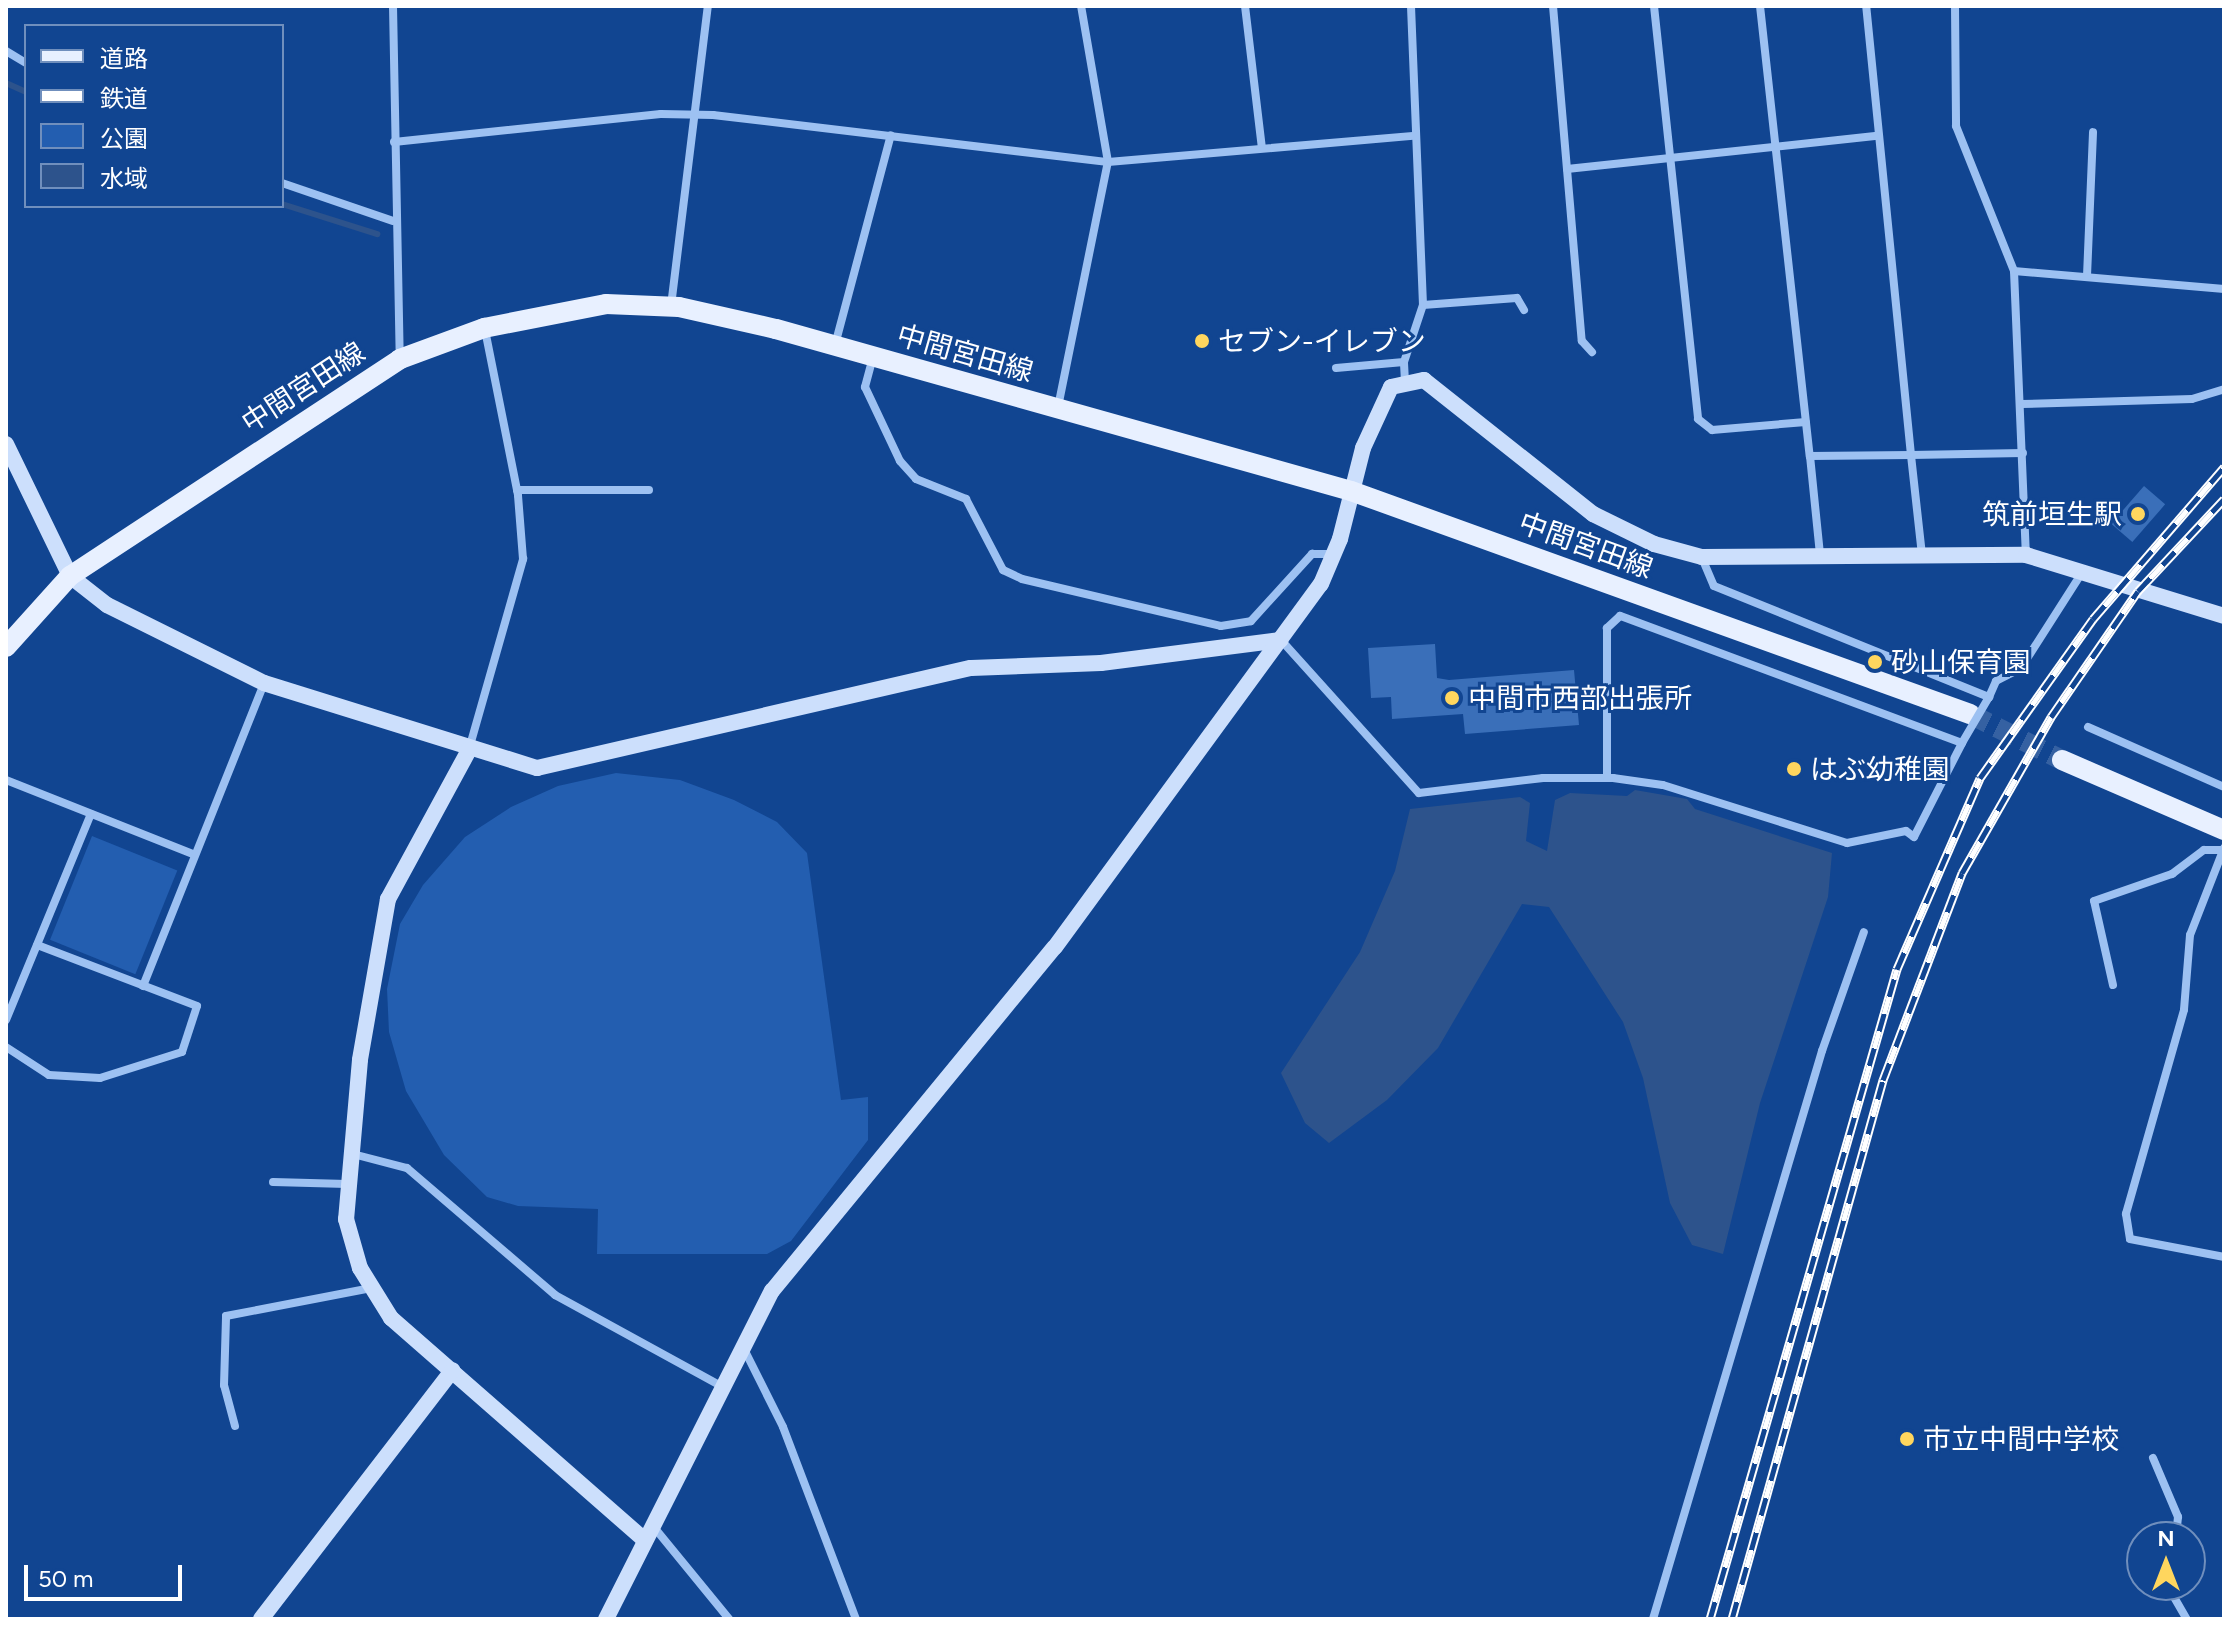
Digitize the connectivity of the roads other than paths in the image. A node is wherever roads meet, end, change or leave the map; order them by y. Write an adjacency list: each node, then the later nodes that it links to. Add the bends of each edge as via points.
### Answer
1 (393, 6): 18 (street)
2 (708, 6): 13 (street)
3 (1081, 6): 22 (street)
4 (1245, 6): 19 (street)
5 (1411, 6): 16 (street)
6 (1553, 6): 23 (street)
7 (1654, 6): 21 (street)
8 (1760, 6): 20 (street)
9 (1866, 6): 17 (street)
10 (1955, 6): 26 (street, via 1956,126)
11 (6, 51): 12 (street)
12 (24, 62)
13 (696, 114): 15 (street); 18 (street); 30 (street)
14 (2093, 132): 27 (street)
15 (891, 135): 22 (street); 33 (street)
16 (1413, 136): 19 (street); 29 (street)
17 (1877, 136): 20 (street); 46 (street)
18 (394, 142): 25 (street)
19 (1262, 148): 22 (street)
20 (1775, 148): 21 (street); 43 (street)
21 (1670, 159): 23 (street); 43 (street, via 1698,419 1712,430)
22 (1108, 162): 42 (street)
23 (1567, 169): 34 (street, via 1582,341)
24 (284, 184): 25 (street)
25 (393, 221): 36 (street)
26 (2014, 271): 27 (street); 41 (street)
27 (2087, 276): 28 (street)
28 (2224, 289)
29 (1423, 305): 31 (street, via 1517,298); 37 (street)
30 (671, 307): 32 (main road, 中間宮田線, via 606,304); 33 (main road, 中間宮田線)
31 (1524, 310)
32 (484, 328): 36 (main road, 中間宮田線); 48 (street)
33 (835, 345): 35 (main road, 中間宮田線)
34 (1592, 352)
35 (874, 356): 42 (main road, 中間宮田線); 51 (street, via 865,387 900,461 916,479 966,499 1003,570 1013,575 1221,626 1251,621 1312,554)
36 (400, 359): 57 (main road, 中間宮田線)
37 (1404, 362): 38 (street); 39 (street)
38 (1336, 368)
39 (1405, 382): 50 (street, via 1381,400); 55 (street, via 1424,380 1438,389 1593,514 1654,544)
40 (2224, 389): 41 (street, via 2192,399)
41 (2022, 404): 45 (street)
42 (1058, 408): 50 (main road, 中間宮田線)
43 (1806, 422): 47 (street)
44 (6, 444): 57 (street)
45 (2023, 453): 46 (street); 54 (street)
46 (1911, 455): 47 (street); 53 (street)
47 (1810, 456): 52 (street)
48 (517, 490): 49 (street); 66 (street, via 523,530 519,584)
49 (649, 490)
50 (1351, 491): 51 (street); 63 (main road, 中間宮田線)
51 (1334, 554): 59 (street, via 1321,584)
52 (1820, 555): 53 (street); 55 (street)
53 (1922, 555): 54 (street)
54 (2026, 555): 56 (street)
55 (1702, 557): 62 (street, via 1714,586)
56 (2081, 574): 58 (street); 62 (street, via 2021,668 1996,681)
57 (70, 576): 60 (main road, 中間宮田線); 61 (street, via 133,619)
58 (2224, 616)
59 (1281, 640): 66 (street, via 1101,663 971,668 537,768); 68 (street, via 1419,793 1543,778); 86 (street, via 1055,947 772,1291)
60 (6, 647)
61 (264, 683): 66 (street); 74 (street)
62 (1989, 697): 65 (street, bridge)
63 (1970, 714)
64 (2088, 727): 70 (street)
65 (1962, 743): 68 (street, via 1914,837 1906,831 1847,843 1663,785); 68 (street, via 1620,616 1607,628)
66 (469, 750): 81 (street, via 388,899)
67 (2062, 760): 72 (main road)
68 (1607, 778)
69 (6, 780): 71 (street)
70 (2224, 787)
71 (91, 814): 74 (street); 76 (street)
72 (2224, 830)
73 (2224, 849): 77 (street, via 2204,850 2172,874 2094,901); 84 (street, via 2190,935 2184,1010 2126,1214 2130,1239)
74 (195, 855): 78 (street)
75 (1864, 932): 98 (street, via 1822,1051)
76 (37, 945): 78 (street); 79 (street)
77 (2113, 985)
78 (143, 986): 80 (street, via 197,1006 182,1052 77,1080 49,1075)
79 (6, 1020)
80 (6, 1047)
81 (348, 1153): 83 (street); 88 (street, via 407,1168 555,1295)
82 (273, 1182): 83 (street)
83 (347, 1184): 85 (street, via 346,1219)
84 (2224, 1257)
85 (372, 1288): 87 (street, via 391,1318); 89 (street, via 226,1316 224,1385)
86 (744, 1349): 88 (street); 97 (street, via 783,1427)
87 (453, 1370): 92 (street); 94 (street)
88 (725, 1388): 92 (street)
89 (235, 1426)
90 (2153, 1458): 91 (street)
91 (2178, 1521)
92 (649, 1533): 95 (street); 96 (street)
93 (2176, 1601): 99 (street)
94 (261, 1619)
95 (606, 1619)
96 (729, 1619)
97 (856, 1619)
98 (1653, 1619)
99 (2187, 1619)

